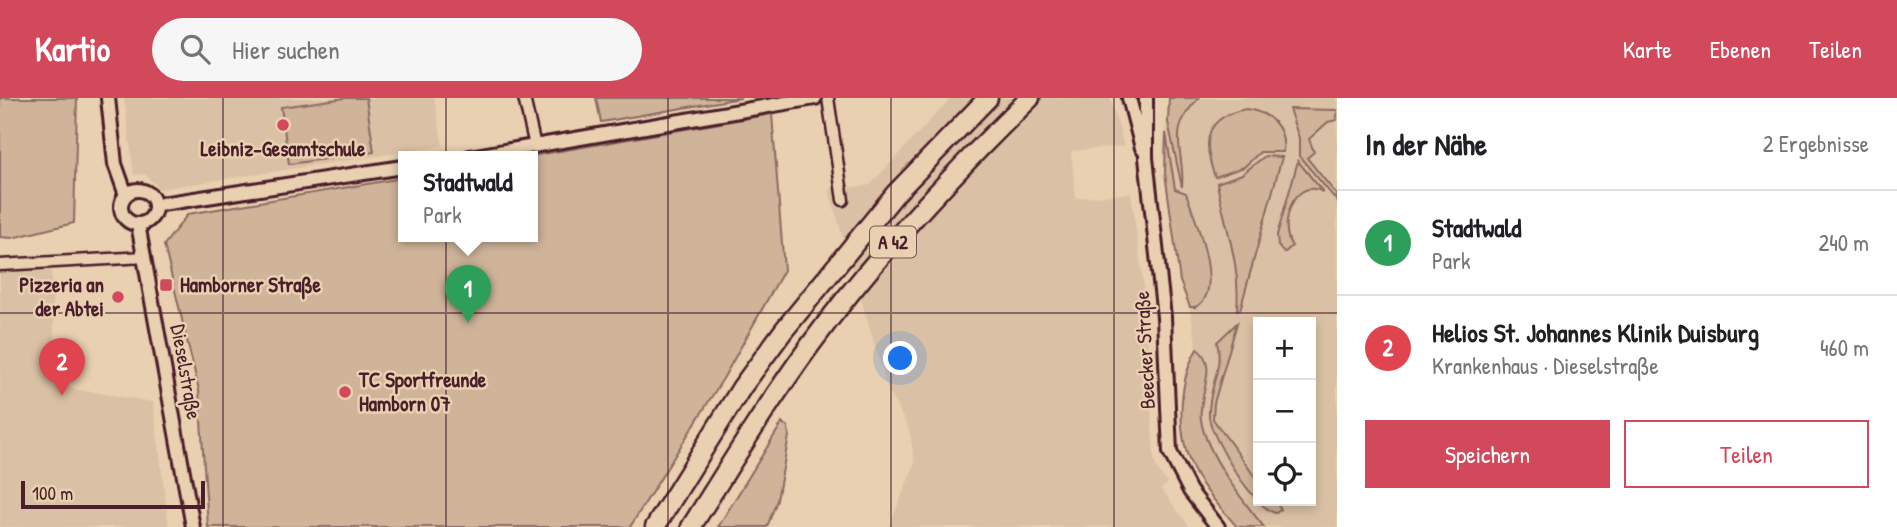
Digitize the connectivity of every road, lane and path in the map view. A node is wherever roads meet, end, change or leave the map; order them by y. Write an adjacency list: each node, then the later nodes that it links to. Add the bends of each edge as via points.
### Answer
1 (108, 98): 15 (street, via 116,164)
2 (524, 98): 11 (street)
3 (815, 98): 11 (street)
4 (828, 98): 16 (street)
5 (977, 98): 10 (highway)
6 (988, 98): 10 (highway, A 42)
7 (1030, 98): 23 (highway, A 42, via 963,163 850,293 772,400)
8 (1129, 98): 13 (street, Beecker Straße)
9 (1146, 98): 13 (street, Beecker Straße)
10 (960, 124): 22 (highway, A 42, via 896,192 784,330 742,387)
11 (535, 146): 12 (street)
12 (505, 151)
13 (1146, 158): 24 (street, Beecker Straße, via 1164,317 1170,453)
14 (398, 168): 17 (street)
15 (126, 195): 17 (street, via 144,191); 18 (street, Dieselstraße, via 123,214)
16 (844, 200)
17 (155, 205): 18 (street, via 152,217)
18 (138, 224): 19 (street, Dieselstraße)
19 (145, 257): 20 (street); 21 (street, Dieselstraße)
20 (0, 265)
21 (193, 527)
22 (654, 527)
23 (691, 527)
24 (1218, 527)

